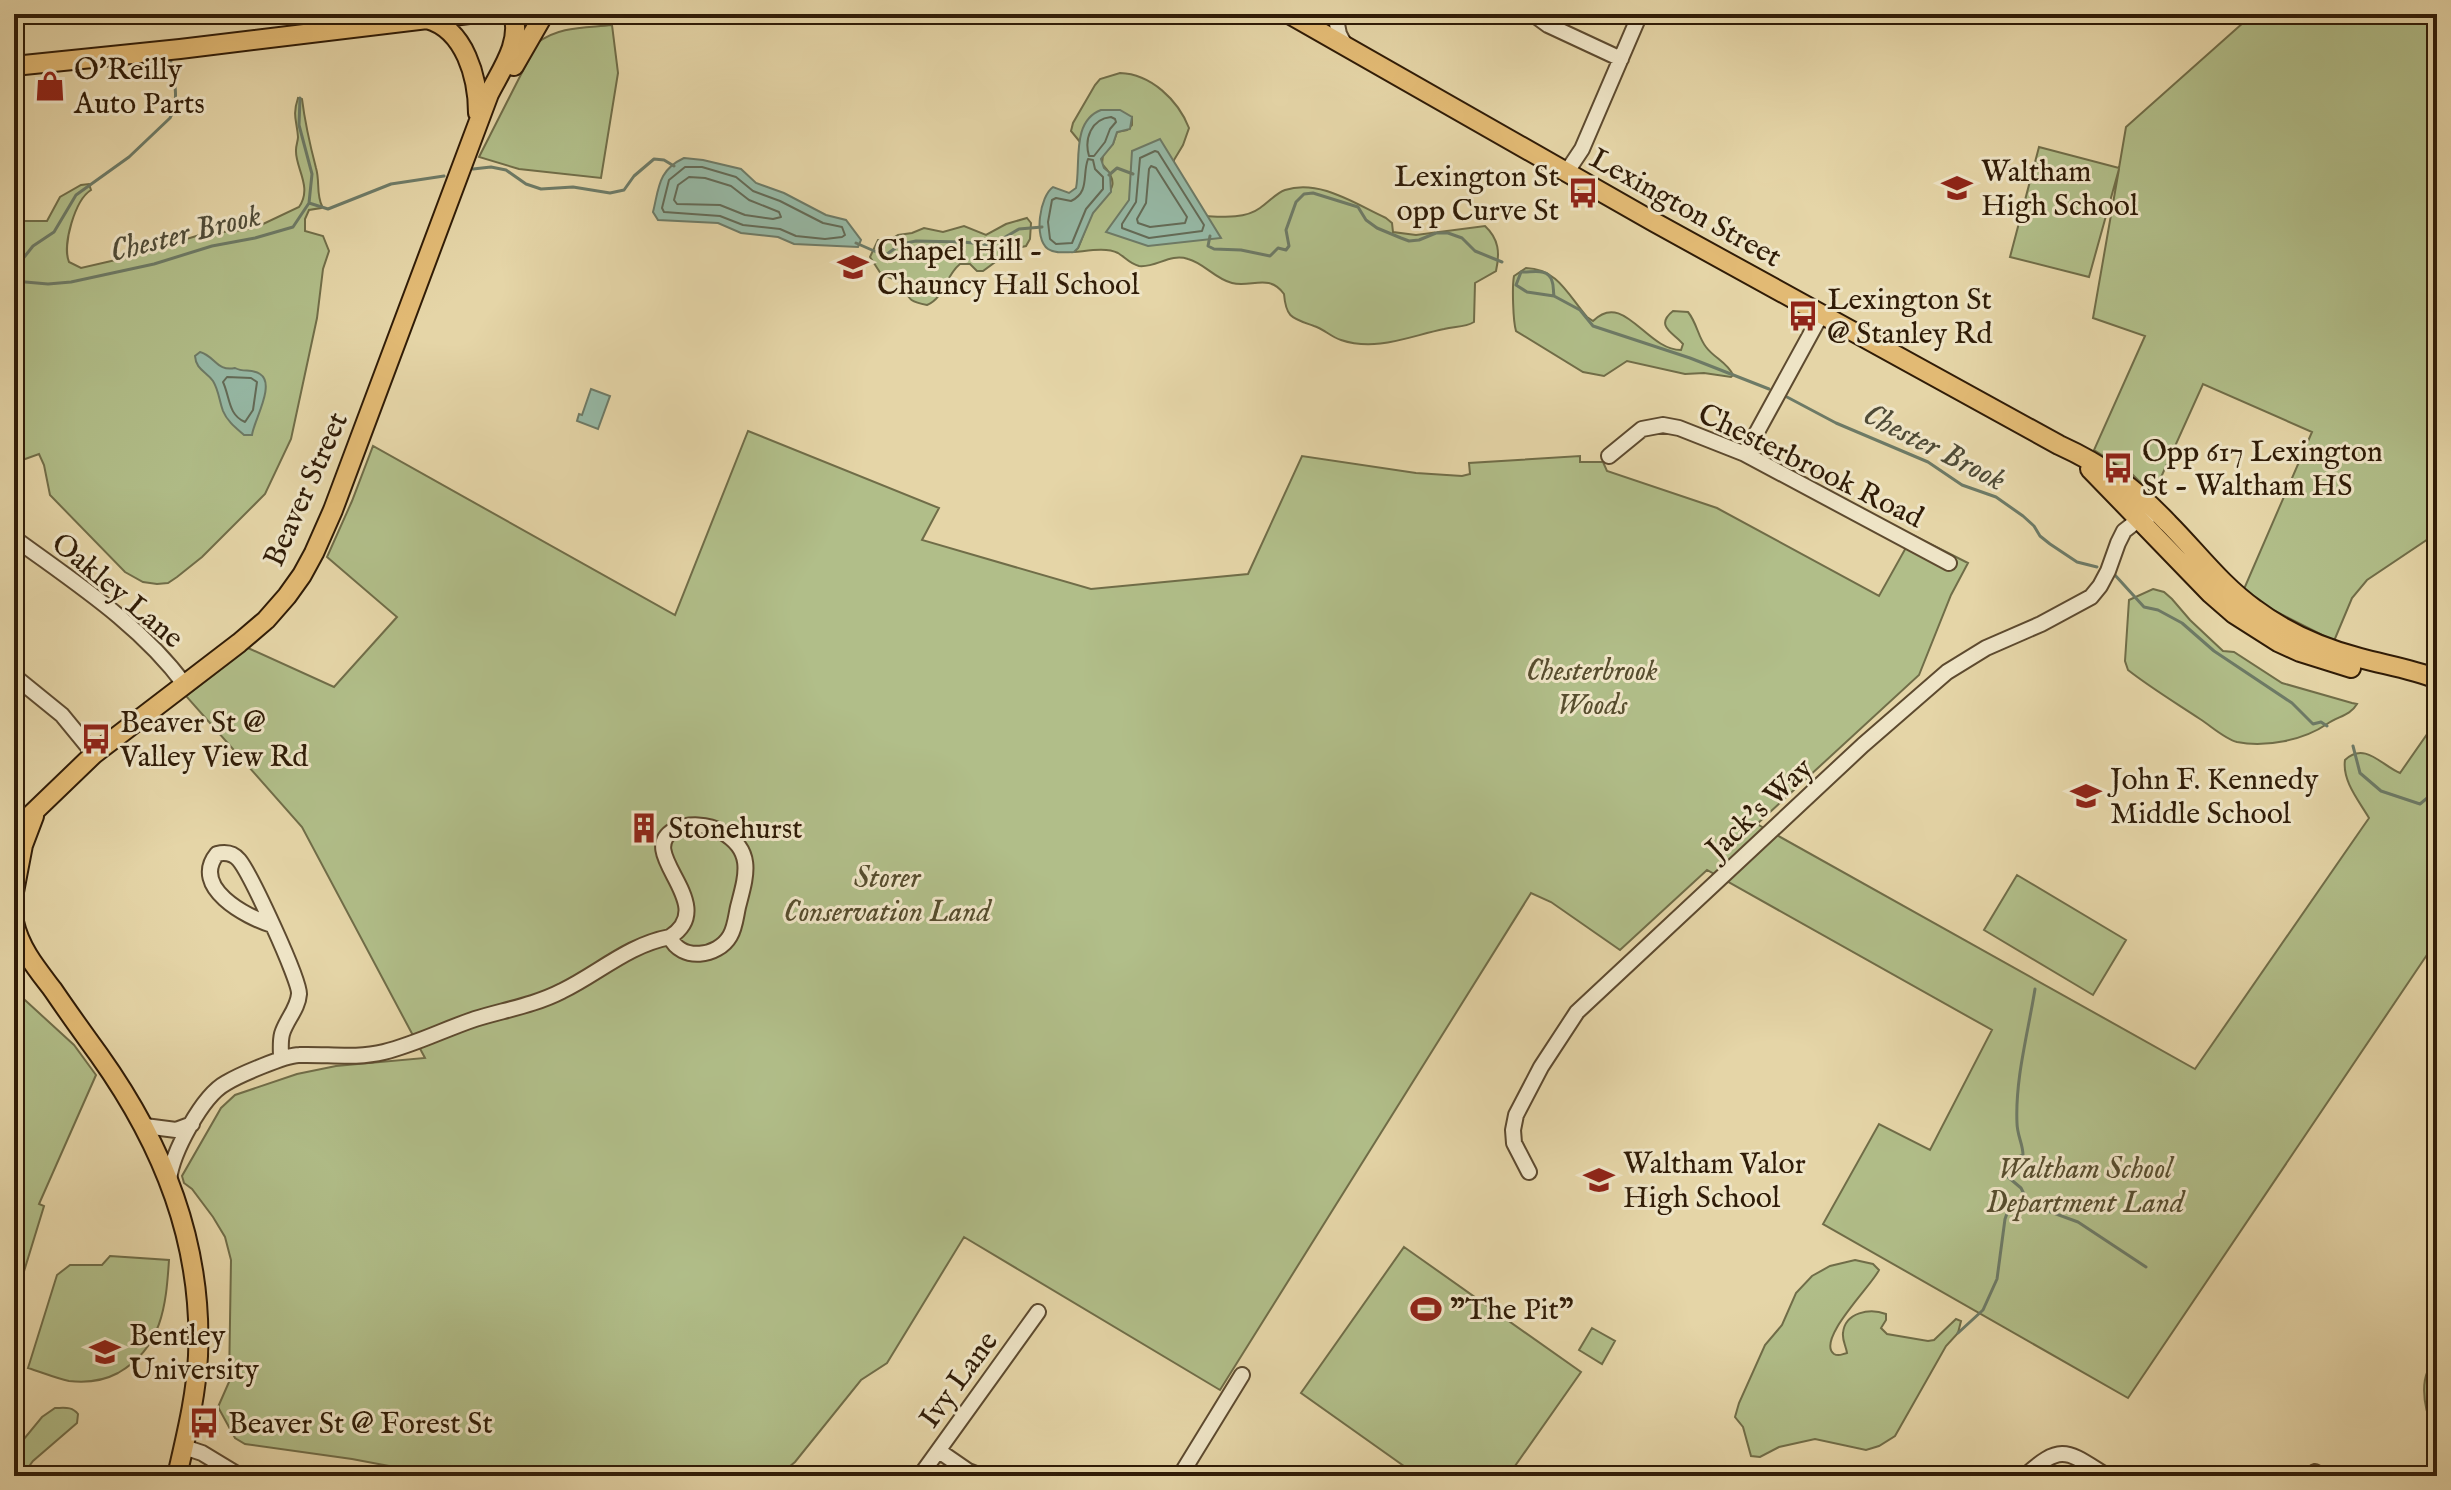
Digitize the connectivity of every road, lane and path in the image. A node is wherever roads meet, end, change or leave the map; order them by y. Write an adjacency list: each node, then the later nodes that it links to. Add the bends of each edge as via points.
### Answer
1 (469, 14): 8 (main road)
2 (511, 14): 12 (main road, Beaver Street, via 514,42)
3 (544, 14): 12 (main road)
4 (1289, 14): 9 (main road, Lexington Street)
5 (1335, 14): 9 (street)
6 (1533, 14): 10 (street)
7 (1640, 14): 10 (street)
8 (424, 18): 11 (main road); 12 (main road, via 451,33 469,64 478,92)
9 (1347, 48): 13 (main road, Lexington Street)
10 (1621, 59): 13 (street)
11 (14, 66)
12 (472, 140): 25 (main road, Beaver Street, via 314,553 270,616)
13 (1566, 173): 14 (main road, Lexington Street)
14 (1821, 315): 15 (main road, Lexington Street); 16 (street)
15 (2059, 445): 18 (main road, Lexington Street); 19 (main road, Lexington Street, via 2124,481)
16 (1745, 454): 17 (street, Chesterbrook Road, via 1663,425 1642,429); 22 (street, Chesterbrook Road)
17 (1609, 456)
18 (2125, 503): 19 (main road, Lexington Street); 21 (street, Jack's Way)
19 (2150, 517): 21 (street, Jack's Way, via 2124,531); 24 (main road, Lexington Street, via 2273,622 2336,651); 26 (main road, Lexington Street, via 2222,604 2278,642 2324,661)
20 (14, 538): 25 (street, Oakley Lane, via 143,638)
21 (2118, 543): 38 (street, Jack's Way, via 2091,597 1947,672 1577,1012 1516,1115 1514,1143)
22 (1949, 563)
23 (14, 676): 27 (street, via 62,715)
24 (2437, 679)
25 (185, 685): 27 (main road, Beaver Street)
26 (2437, 686)
27 (94, 754): 28 (main road, Beaver Street)
28 (37, 810): 29 (main road, Beaver Street); 30 (main road, Beaver Street)
29 (14, 831)
30 (15, 883)
31 (14, 922): 34 (main road)
32 (272, 925): 32 (street, via 249,915 216,889 210,869 217,854 240,860); 35 (street, via 299,992 283,1032)
33 (670, 937): 33 (street, via 674,946 692,954 713,950 729,937 746,861 730,836 716,828 677,828 665,843 667,866 687,903 684,924); 35 (street, via 632,949 545,999 383,1053)
34 (20, 946): 37 (main road)
35 (281, 1058): 36 (street, via 215,1090)
36 (192, 1124): 37 (street, via 176,1130); 39 (street)
37 (145, 1126): 39 (main road)
38 (1529, 1172)
39 (169, 1180): 42 (main road, via 189,1252 198,1327 196,1382)
40 (1038, 1312): 43 (street, Ivy Lane)
41 (1242, 1375): 49 (street)
42 (184, 1447): 44 (street); 45 (main road)
43 (939, 1451): 47 (street, Ivy Lane); 48 (street)
44 (237, 1474): 46 (street, via 212,1471)
45 (177, 1476)
46 (198, 1476)
47 (920, 1476)
48 (981, 1476)
49 (1180, 1476)
50 (2025, 1476): 51 (street, via 2046,1458 2065,1453)
51 (2107, 1476)

